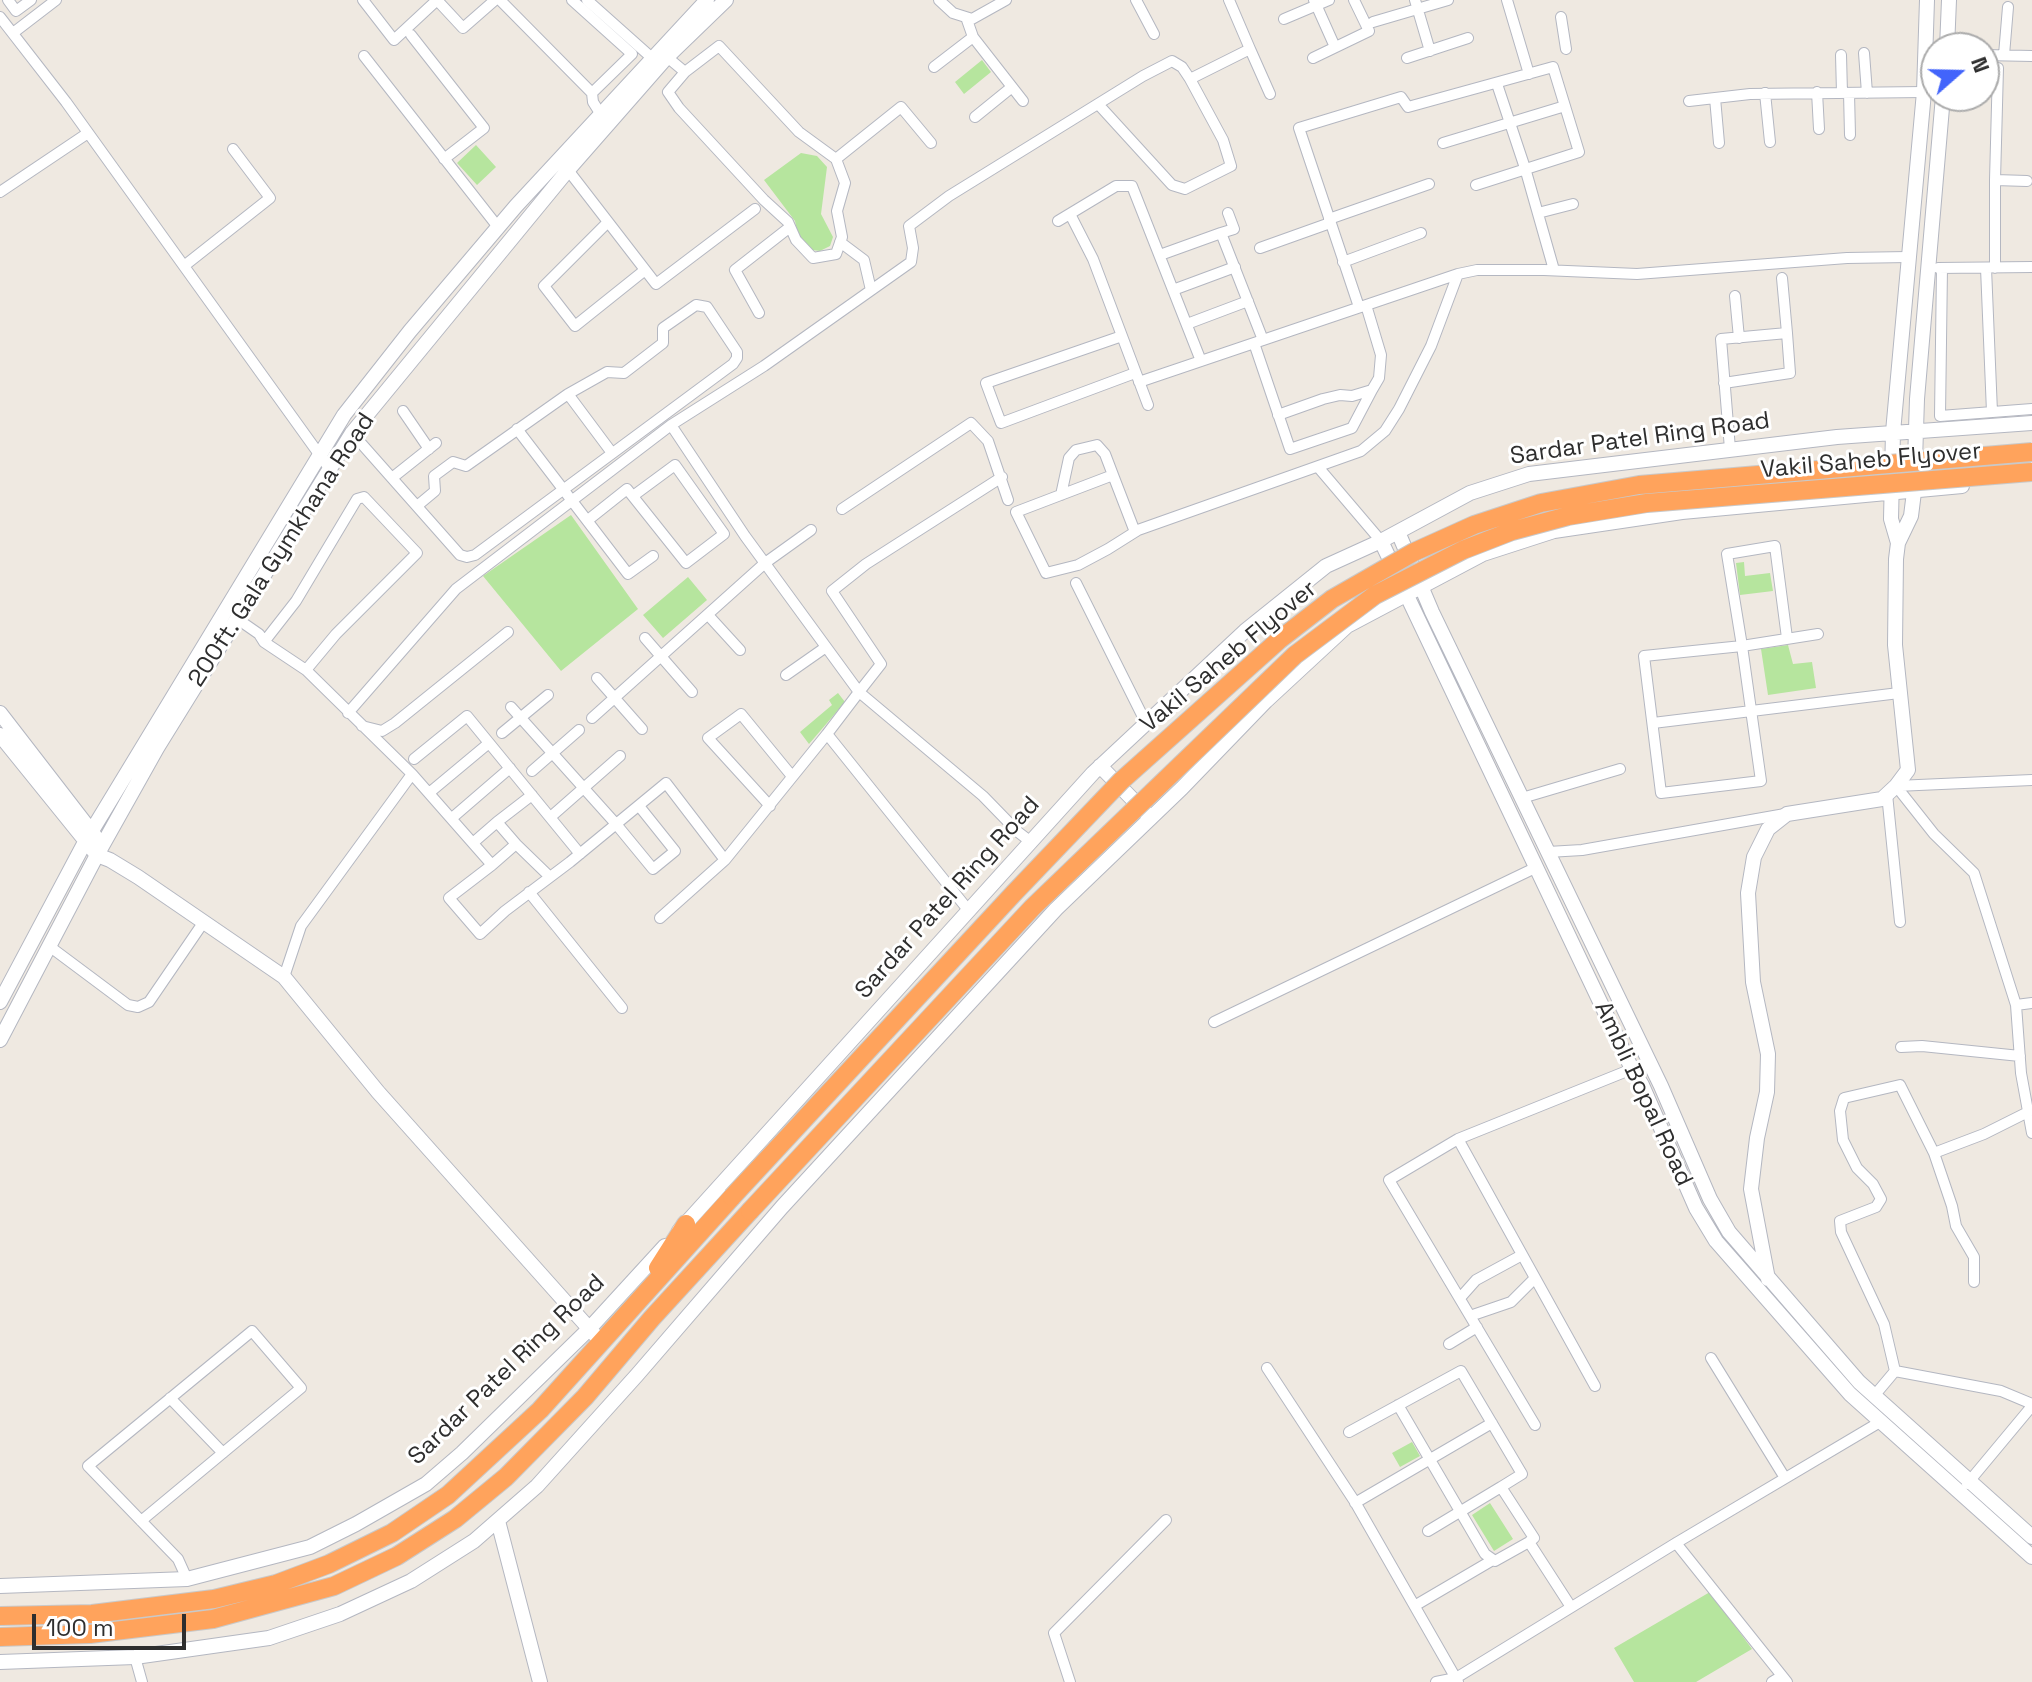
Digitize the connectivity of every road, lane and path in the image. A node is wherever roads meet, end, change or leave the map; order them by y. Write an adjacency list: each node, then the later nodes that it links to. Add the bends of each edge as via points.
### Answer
1 (8, 0): 2 (street, via 16,11)
2 (31, 0)
3 (56, 0): 31 (street)
4 (363, 0): 5 (street, via 394,40)
5 (437, 0): 6 (street, via 463,28)
6 (500, 0): 57 (street)
7 (572, 0): 57 (street, via 632,54)
8 (587, 0): 46 (street)
9 (707, 0): 46 (street)
10 (726, 0): 46 (street, 200ft. Gala Gymkhana Road)
11 (939, 0): 25 (street)
12 (1006, 0): 25 (street, via 972,19)
13 (1136, 0): 32 (street)
14 (1229, 0): 37 (street)
15 (1329, 0): 21 (street)
16 (1354, 0): 36 (street, via 1369,31)
17 (1448, 0): 22 (street)
18 (1507, 0): 51 (street)
19 (1927, 0): 29 (street)
20 (1949, 0): 30 (street)
21 (1315, 3): 27 (street); 36 (street)
22 (1416, 4): 28 (street); 39 (street)
23 (2008, 7): 43 (street)
24 (0, 17): 31 (street)
25 (966, 17): 34 (street)
26 (1561, 17): 38 (street)
27 (1284, 19)
28 (1373, 22)
29 (1926, 32)
30 (1948, 32)
31 (13, 33): 74 (street)
32 (1154, 34)
33 (411, 35): 81 (street, via 484,128)
34 (973, 37): 49 (street); 54 (street)
35 (1468, 38): 39 (street)
36 (1335, 47): 47 (street)
37 (1250, 49): 52 (street); 61 (street)
38 (1566, 49)
39 (1430, 51): 48 (street)
40 (1864, 53): 60 (street)
41 (1841, 55): 59 (street)
42 (2000, 55): 43 (street)
43 (2004, 55): 45 (street)
44 (364, 56): 81 (street)
45 (2032, 56)
46 (659, 57): 50 (street); 70 (street); 84 (street, 200ft. Gala Gymkhana Road)
47 (1313, 58)
48 (1407, 58)
49 (934, 67)
50 (685, 72): 82 (street, via 719,46 799,132); 99 (street, via 668,92)
51 (1529, 74): 53 (street); 66 (street, via 1553,67)
52 (1190, 79): 65 (street, via 1172,61); 65 (street, via 1231,166 1185,189 1172,185)
53 (1497, 84): 72 (street); 96 (street, via 1408,107 1401,97 1299,128)
54 (1012, 87): 63 (street); 71 (street)
55 (1817, 92): 58 (street); 59 (street); 73 (street)
56 (1920, 92): 60 (street)
57 (592, 93): 70 (street)
58 (1765, 93): 62 (street); 76 (street)
59 (1845, 93): 60 (street); 75 (street)
60 (1867, 93)
61 (1270, 94)
62 (1715, 98): 64 (street); 79 (street)
63 (1023, 101)
64 (1689, 101)
65 (1098, 104): 116 (street, via 909,226 911,262)
66 (1565, 106): 72 (street); 83 (street, via 1579,152)
67 (1922, 112): 105 (street)
68 (1942, 112): 110 (street)
69 (1997, 112): 85 (street)
70 (600, 113): 98 (street)
71 (975, 117)
72 (1510, 122): 78 (street); 83 (street)
73 (1819, 129)
74 (88, 133): 89 (street); 107 (street)
75 (1850, 135)
76 (1770, 142)
77 (931, 143): 82 (street, via 901,107)
78 (1443, 143)
79 (1719, 143)
80 (233, 149): 107 (street, via 270,198)
81 (444, 159): 98 (street)
82 (836, 159): 102 (street, via 845,183 837,211)
83 (1525, 168): 88 (street); 93 (street)
84 (568, 170): 97 (street); 142 (street, 200ft. Gala Gymkhana Road)
85 (1995, 180): 86 (street); 111 (street)
86 (2027, 181)
87 (1429, 184): 96 (street)
88 (1476, 185)
89 (0, 192)
90 (1573, 204): 93 (street)
91 (755, 209): 112 (street, via 656,284)
92 (1228, 213): 100 (street, via 1234,229)
93 (1538, 213): 113 (street)
94 (1070, 214): 95 (street); 104 (street, via 1116,186 1132,186); 124 (street)
95 (1058, 221)
96 (1330, 221): 103 (street); 106 (street)
97 (608, 222): 112 (street); 112 (street, via 544,286 575,326)
98 (498, 227): 146 (street, via 344,415)
99 (790, 227): 102 (street, via 813,258 836,254); 121 (street, via 735,270)
100 (1221, 233): 104 (street); 108 (street)
101 (1421, 233): 106 (street)
102 (840, 242): 116 (street, via 864,260)
103 (1260, 248)
104 (1160, 255): 117 (street)
105 (1908, 257): 113 (street, via 1637,274); 141 (street)
106 (1343, 262): 120 (street)
107 (184, 266): 146 (street)
108 (1235, 267): 117 (street); 119 (street)
109 (2032, 267): 111 (street)
110 (1935, 268): 111 (street); 135 (street, via 1940,416); 140 (street)
111 (1990, 268): 135 (street)
112 (645, 270)
113 (1554, 270): 114 (street)
114 (1458, 274): 120 (street); 147 (street, via 1431,346 1385,431 1361,451)
115 (1782, 278): 123 (street)
116 (871, 290): 138 (street)
117 (1173, 290): 122 (street)
118 (1735, 296): 125 (street)
119 (1248, 301): 122 (street); 126 (street)
120 (1362, 306): 126 (street); 130 (street, via 1381,355)
121 (759, 313)
122 (1187, 324): 127 (street)
123 (1787, 333): 125 (street); 129 (street, via 1790,373)
124 (1122, 336): 128 (street); 128 (street, via 986,383 1001,423)
125 (1739, 338): 129 (street, via 1721,339)
126 (1258, 341): 127 (street); 136 (street)
127 (1201, 361): 128 (street)
128 (1137, 378): 132 (street)
129 (1724, 383): 143 (street)
130 (1372, 390): 136 (street); 136 (street, via 1352,428 1297,448 1290,449)
131 (568, 394): 139 (street); 145 (street); 145 (street, via 607,372 624,373 663,343 663,328 696,305 707,307 737,358)
132 (1148, 405)
133 (2032, 409): 135 (street)
134 (403, 411): 151 (street, via 432,446)
135 (1992, 412)
136 (1278, 415)
137 (2032, 423): 140 (street, Sardar Patel Ring Road)
138 (671, 425): 159 (street); 169 (street)
139 (517, 429): 153 (street); 160 (street, via 466,466 453,462 434,476 435,491)
140 (1917, 430): 141 (street, Sardar Patel Ring Road); 154 (street)
141 (1893, 432): 143 (street, Sardar Patel Ring Road); 155 (street)
142 (352, 433): 146 (street, 200ft. Gala Gymkhana Road); 151 (street)
143 (1730, 449): 165 (street, Sardar Patel Ring Road, via 1529,474 1480,489)
144 (2032, 452): 261 (highway, Vakil Saheb Flyover, bridge, via 1639,485 1541,503 1414,552 1346,591 1279,640 1121,781)
145 (612, 453): 153 (street)
146 (324, 462): 174 (street, 200ft. Gala Gymkhana Road); 230 (street)
147 (1318, 467): 164 (street); 166 (street)
148 (2032, 472): 262 (highway, Vakil Saheb Flyover, bridge, via 1647,503 1568,516 1463,550 1375,595 1295,655 1032,908)
149 (1113, 475): 156 (street); 156 (street, via 1097,445 1076,450 1069,458); 164 (street)
150 (1002, 477): 158 (street); 161 (street, via 988,441 971,423); 188 (street, via 832,591 881,664)
151 (392, 478): 160 (street)
152 (2032, 478): 154 (street)
153 (563, 489): 159 (street); 160 (street, via 467,557)
154 (1914, 492): 155 (street); 167 (street, via 1911,516)
155 (1892, 493): 167 (street, via 1891,519); 171 (street, via 1720,508 1554,531 1483,554)
156 (1061, 495): 164 (street, via 1016,512 1046,573 1078,565)
157 (633, 496): 157 (street, via 686,563 724,534 675,465); 162 (street, via 627,489)
158 (1008, 500)
159 (573, 501): 162 (street); 195 (street, via 456,589)
160 (417, 506)
161 (842, 509)
162 (588, 520): 168 (street, via 628,574)
163 (811, 530): 169 (street)
164 (1135, 532)
165 (1398, 532): 166 (street, Sardar Patel Ring Road); 171 (street, Ambli Bopal Road)
166 (1381, 541): 172 (street, Ambli Bopal Road); 198 (street, Sardar Patel Ring Road, via 1326,566 1245,631)
167 (1898, 543): 189 (street, via 1894,592)
168 (653, 556)
169 (765, 563): 173 (street); 181 (street)
170 (1076, 583): 198 (street)
171 (1421, 586): 172 (street); 221 (street, Ambli Bopal Road)
172 (1407, 593): 226 (street, via 1347,626); 239 (street, Ambli Bopal Road)
173 (708, 615): 182 (street); 183 (street)
174 (236, 618): 179 (street); 235 (street, 200ft. Gala Gymkhana Road)
175 (508, 632): 200 (street, via 389,727 382,731)
176 (1818, 634): 178 (street)
177 (645, 638): 183 (street)
178 (1787, 638): 180 (street); 180 (street, via 1775,546 1769,546 1727,554)
179 (264, 642): 184 (street); 184 (street, via 296,601 357,499 364,497 417,553)
180 (1742, 646): 193 (street); 199 (street, via 1644,656)
181 (826, 647): 185 (street); 188 (street)
182 (740, 650)
183 (660, 657): 187 (street); 191 (street)
184 (306, 670): 195 (street)
185 (786, 675)
186 (597, 678): 191 (street)
187 (692, 692)
188 (859, 692): 204 (street); 232 (street)
189 (1899, 693): 193 (street); 218 (street, via 1908,770)
190 (548, 695): 196 (street)
191 (614, 698): 197 (street); 201 (street)
192 (511, 707): 196 (street)
193 (1751, 711): 199 (street); 199 (street, via 1761,781 1661,793)
194 (0, 713): 230 (street)
195 (348, 713): 200 (street)
196 (521, 718): 203 (street); 207 (street)
197 (592, 718)
198 (1146, 723): 210 (street, Sardar Patel Ring Road)
199 (1653, 723)
200 (360, 726): 214 (street)
201 (642, 729)
202 (579, 730): 207 (street)
203 (502, 733)
204 (827, 734): 215 (street); 242 (street)
205 (0, 735): 230 (street)
206 (489, 743): 209 (street, via 467,716); 211 (street); 219 (street)
207 (552, 754): 213 (street); 217 (street)
208 (620, 756): 217 (street)
209 (414, 759)
210 (1100, 766): 226 (street); 232 (street, Sardar Patel Ring Road)
211 (510, 768): 220 (street); 227 (street)
212 (1620, 769): 221 (street)
213 (532, 771)
214 (412, 774): 219 (street); 247 (street, via 301,926)
215 (791, 775): 223 (street); 223 (street, via 741,714 708,738)
216 (2032, 780): 218 (street)
217 (583, 788): 224 (street); 229 (street)
218 (1892, 790): 225 (street, via 1882,799); 244 (street); 250 (street, via 1974,873)
219 (429, 793): 227 (street)
220 (532, 795): 228 (street); 236 (street)
221 (1522, 798): 234 (street, Ambli Bopal Road)
222 (639, 806): 229 (street); 229 (street, via 675,851 653,869); 237 (street, via 666,783)
223 (770, 806): 237 (street)
224 (554, 814)
225 (1787, 814): 234 (street); 267 (street, via 1768,829 1754,857 1748,893 1753,982 1768,1054 1751,1189)
226 (1151, 817): 264 (street, via 1056,909)
227 (452, 818): 231 (street)
228 (497, 822): 231 (street); 233 (street)
229 (616, 824): 236 (street)
230 (88, 836): 235 (street); 248 (street)
231 (474, 842): 238 (street)
232 (1031, 842): 242 (street, Sardar Patel Ring Road)
233 (516, 844): 238 (street); 240 (street)
234 (1548, 852): 267 (street, Ambli Bopal Road, via 1710,1199)
235 (103, 853): 245 (street); 246 (street, 200ft. Gala Gymkhana Road)
236 (580, 854): 240 (street)
237 (725, 860): 243 (street)
238 (492, 865): 241 (street, via 449,898 480,934)
239 (1537, 867): 252 (street); 256 (street, Ambli Bopal Road)
240 (549, 876): 241 (street)
241 (529, 892): 251 (street)
242 (969, 911): 261 (street, Sardar Patel Ring Road)
243 (660, 918)
244 (1900, 922)
245 (203, 923): 246 (street, via 149,1002 138,1007 128,1005); 247 (street)
246 (49, 946): 253 (street, 200ft. Gala Gymkhana Road)
247 (284, 977): 275 (street, via 378,1092)
248 (0, 1002)
249 (2032, 1003): 250 (street)
250 (2016, 1005): 255 (street)
251 (622, 1008)
252 (1214, 1022)
253 (0, 1040)
254 (1901, 1047): 255 (street)
255 (2020, 1056): 257 (street)
256 (1632, 1069): 259 (street); 281 (street, Ambli Bopal Road, via 1716,1241)
257 (2028, 1112): 258 (street); 260 (street)
258 (2032, 1133)
259 (1458, 1139): 265 (street); 270 (street, via 1389,1180)
260 (1934, 1153): 268 (street, via 1956,1226 1974,1257); 279 (street, via 1900,1085 1844,1098 1843,1140 1881,1199 1876,1207 1840,1221 1841,1232 1884,1324)
261 (723, 1199): 263 (street, Sardar Patel Ring Road); 272 (highway, Sardar Patel Ring Road)
262 (746, 1216): 264 (street); 269 (highway)
263 (686, 1224): 272 (highway); 275 (street, Sardar Patel Ring Road)
264 (758, 1236): 271 (street)
265 (1522, 1255): 266 (street); 270 (street, via 1476,1280)
266 (1535, 1278): 273 (street, via 1511,1302); 280 (street)
267 (1768, 1279): 281 (street, Ambli Bopal Road)
268 (1974, 1282)
269 (678, 1290): 271 (street); 312 (highway, via 506,1477 455,1519 397,1556 334,1586 213,1619 104,1633)
270 (1460, 1298): 273 (street)
271 (696, 1308): 300 (street, via 537,1486)
272 (628, 1314): 275 (highway, Sardar Patel Ring Road)
273 (1470, 1316): 274 (street)
274 (1477, 1327): 276 (street); 288 (street)
275 (596, 1336): 307 (street, Sardar Patel Ring Road, via 426,1484 310,1547); 311 (highway, Sardar Patel Ring Road, via 540,1410 448,1495 392,1533 329,1564 214,1599 92,1614)
276 (1449, 1344)
277 (1711, 1358): 292 (street)
278 (1267, 1368): 296 (street)
279 (1895, 1371): 282 (street); 285 (street, via 2001,1391)
280 (1595, 1386)
281 (1854, 1388): 282 (street, Ambli Bopal Road); 286 (street, Ambli Bopal Road)
282 (1874, 1396): 293 (street, Ambli Bopal Road)
283 (170, 1398): 290 (street); 290 (street, via 252,1331 301,1388); 299 (street, via 88,1466)
284 (1398, 1405): 287 (street, via 1461,1371); 289 (street); 291 (street)
285 (2032, 1405): 293 (street)
286 (1880, 1422): 292 (street); 295 (street, Ambli Bopal Road)
287 (1492, 1423): 291 (street); 294 (street, via 1522,1474)
288 (1535, 1425)
289 (1349, 1432)
290 (223, 1453): 299 (street)
291 (1430, 1457): 296 (street); 297 (street)
292 (1785, 1478): 304 (street)
293 (1969, 1481): 295 (street); 302 (street, Ambli Bopal Road)
294 (1501, 1487): 297 (street); 303 (street, via 1534,1538)
295 (1959, 1493): 305 (street, Ambli Bopal Road)
296 (1355, 1503): 309 (street)
297 (1461, 1512): 301 (street); 306 (street)
298 (1166, 1520): 320 (street, via 1054,1633)
299 (141, 1521): 307 (street, via 178,1559)
300 (493, 1524): 313 (street, via 411,1581 340,1614 269,1638); 318 (street); 319 (street)
301 (1428, 1531)
302 (2032, 1537)
303 (1529, 1542): 306 (street); 310 (street)
304 (1676, 1543): 310 (street); 315 (street)
305 (2032, 1557)
306 (1491, 1561): 309 (street)
307 (187, 1579): 308 (street, Sardar Patel Ring Road)
308 (0, 1586)
309 (1416, 1605): 316 (street)
310 (1571, 1607): 316 (street)
311 (0, 1616)
312 (0, 1637)
313 (135, 1657): 314 (street); 317 (street)
314 (0, 1662)
315 (1785, 1679): 322 (street)
316 (1457, 1680): 321 (street)
317 (142, 1682)
318 (531, 1682)
319 (540, 1682)
320 (1070, 1682)
321 (1436, 1682)
322 (1772, 1682)

